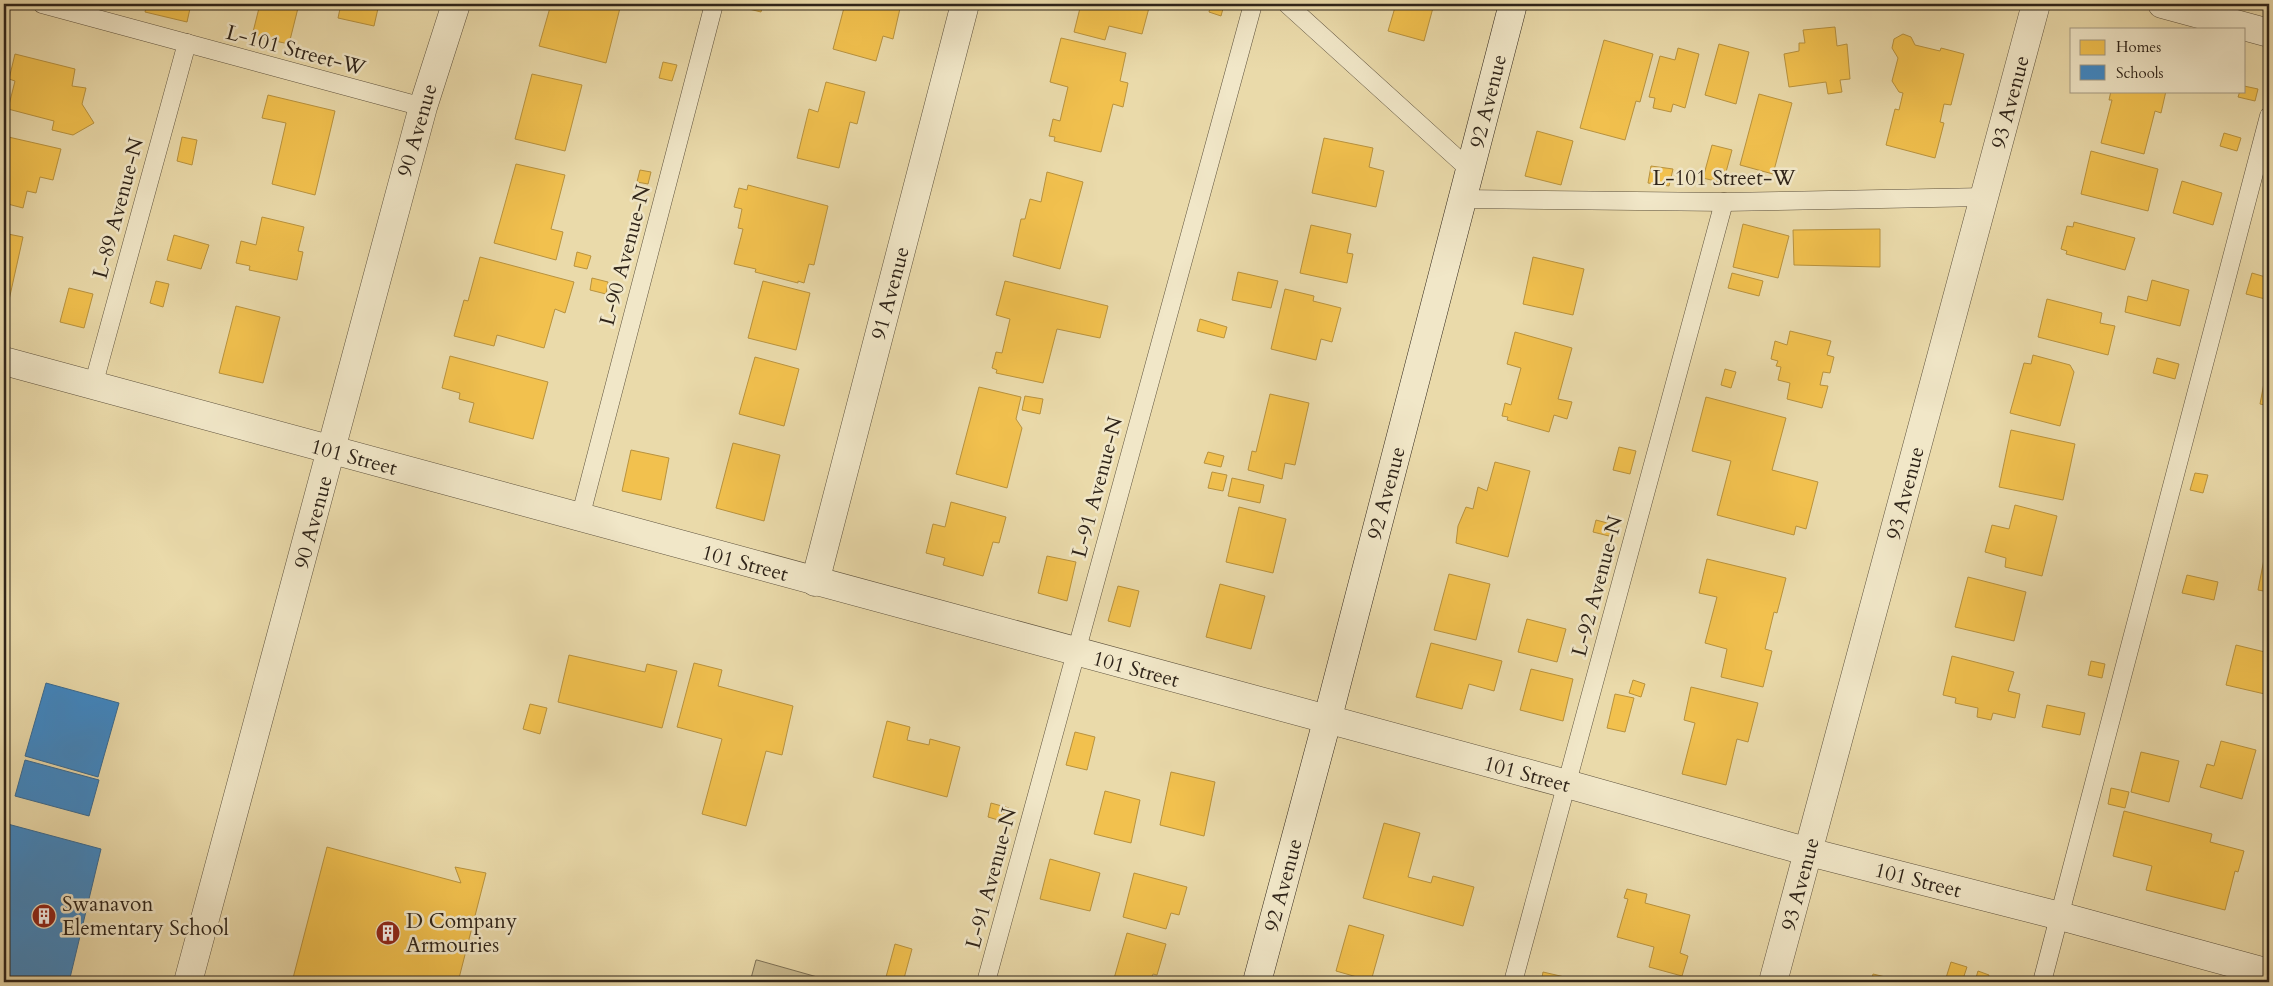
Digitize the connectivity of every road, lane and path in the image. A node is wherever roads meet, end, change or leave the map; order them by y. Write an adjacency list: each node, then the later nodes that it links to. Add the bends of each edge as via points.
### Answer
1 (42, 4): 11 (lane, L-101 Street-W)
2 (456, 4): 12 (street, 90 Avenue)
3 (714, 4): 21 (lane, L-90 Avenue-N)
4 (965, 4): 22 (street, 91 Avenue)
5 (1253, 4): 23 (lane, L-91 Avenue-N)
6 (1287, 4): 14 (lane)
7 (1513, 4): 14 (street, 92 Avenue)
8 (2036, 4): 15 (street, 93 Avenue)
9 (2162, 4): 10 (street)
10 (2269, 33)
11 (187, 43): 12 (lane, L-101 Street-W); 19 (lane, L-89 Avenue-N)
12 (422, 107): 20 (street, 90 Avenue)
13 (2269, 116): 27 (lane)
14 (1470, 170): 16 (street, 92 Avenue)
15 (1985, 197): 17 (lane, L-101 Street-W); 26 (street, 93 Avenue)
16 (1463, 199): 17 (lane, L-101 Street-W); 24 (street, 92 Avenue)
17 (1724, 202): 25 (lane, L-92 Avenue-N)
18 (4, 361): 19 (street, 101 Street)
19 (93, 386): 20 (street, 101 Street)
20 (332, 450): 21 (street, 101 Street); 29 (street, 90 Avenue)
21 (580, 518): 22 (street, 101 Street)
22 (814, 582): 23 (street, 101 Street)
23 (1075, 653): 24 (street, 101 Street); 30 (lane, L-91 Avenue-N)
24 (1328, 721): 25 (street, 101 Street); 31 (street, 92 Avenue)
25 (1568, 784): 26 (street, 101 Street); 32 (lane, L-92 Avenue-N)
26 (1809, 852): 27 (street, 101 Street); 33 (street, 93 Avenue)
27 (2060, 916): 28 (street, 101 Street); 34 (lane)
28 (2269, 973)
29 (188, 982)
30 (986, 982)
31 (1257, 982)
32 (1513, 982)
33 (1773, 982)
34 (2042, 982)

